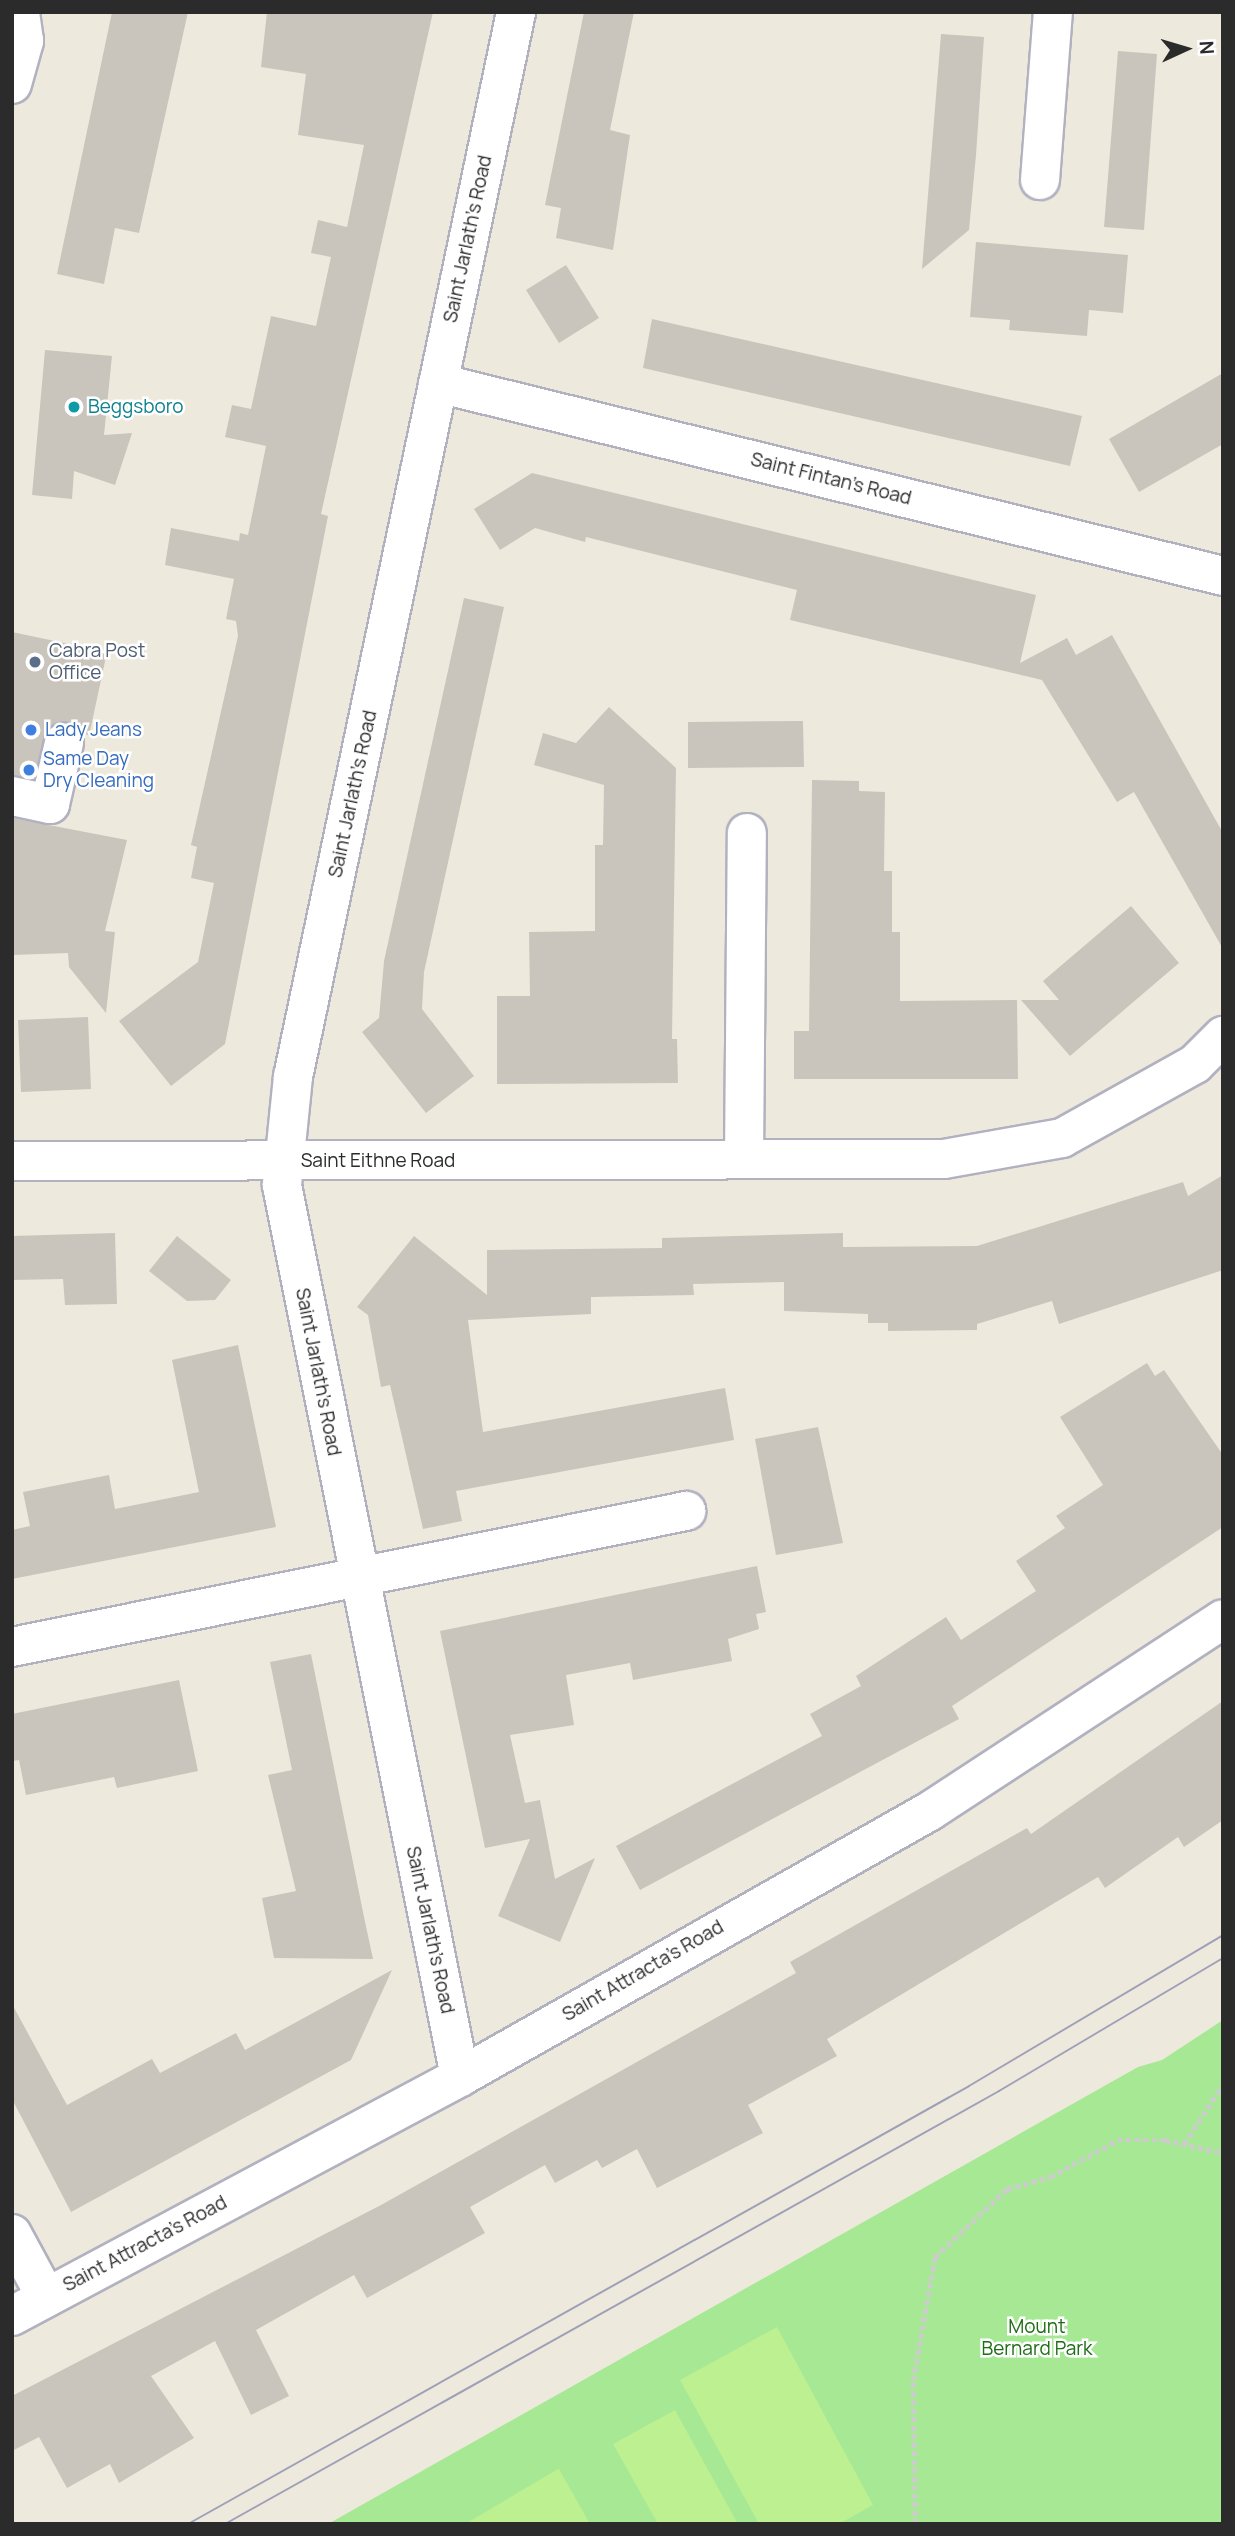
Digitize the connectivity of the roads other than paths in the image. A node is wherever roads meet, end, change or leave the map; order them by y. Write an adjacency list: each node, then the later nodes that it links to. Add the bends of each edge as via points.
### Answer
1 (20, 12): 4 (street, via 24,41)
2 (516, 12): 6 (street, Saint Jarlath's Road)
3 (1053, 12): 5 (street)
4 (12, 84)
5 (1040, 180)
6 (438, 383): 7 (street, Saint Fintan's Road); 14 (street, Saint Jarlath's Road, via 293,1077)
7 (1223, 576)
8 (64, 743): 9 (street, via 50,804)
9 (12, 796)
10 (747, 833): 12 (street)
11 (1223, 1036): 12 (street, Saint Eithne Road, via 1195,1064 1062,1138 944,1159)
12 (744, 1158): 14 (street, Saint Eithne Road)
13 (12, 1161): 14 (street, Saint Eithne Road)
14 (283, 1162): 16 (street, Saint Jarlath's Road, via 292,1246)
15 (686, 1511): 16 (street)
16 (359, 1578): 18 (street); 19 (street, Saint Jarlath's Road)
17 (1223, 1619): 19 (street, Saint Attracta's Road, via 930,1811)
18 (12, 1647)
19 (460, 2077): 21 (street, Saint Attracta's Road)
20 (12, 2234): 21 (street, Saint Attracta's Road)
21 (46, 2297): 22 (street, Saint Attracta's Road)
22 (12, 2316)

